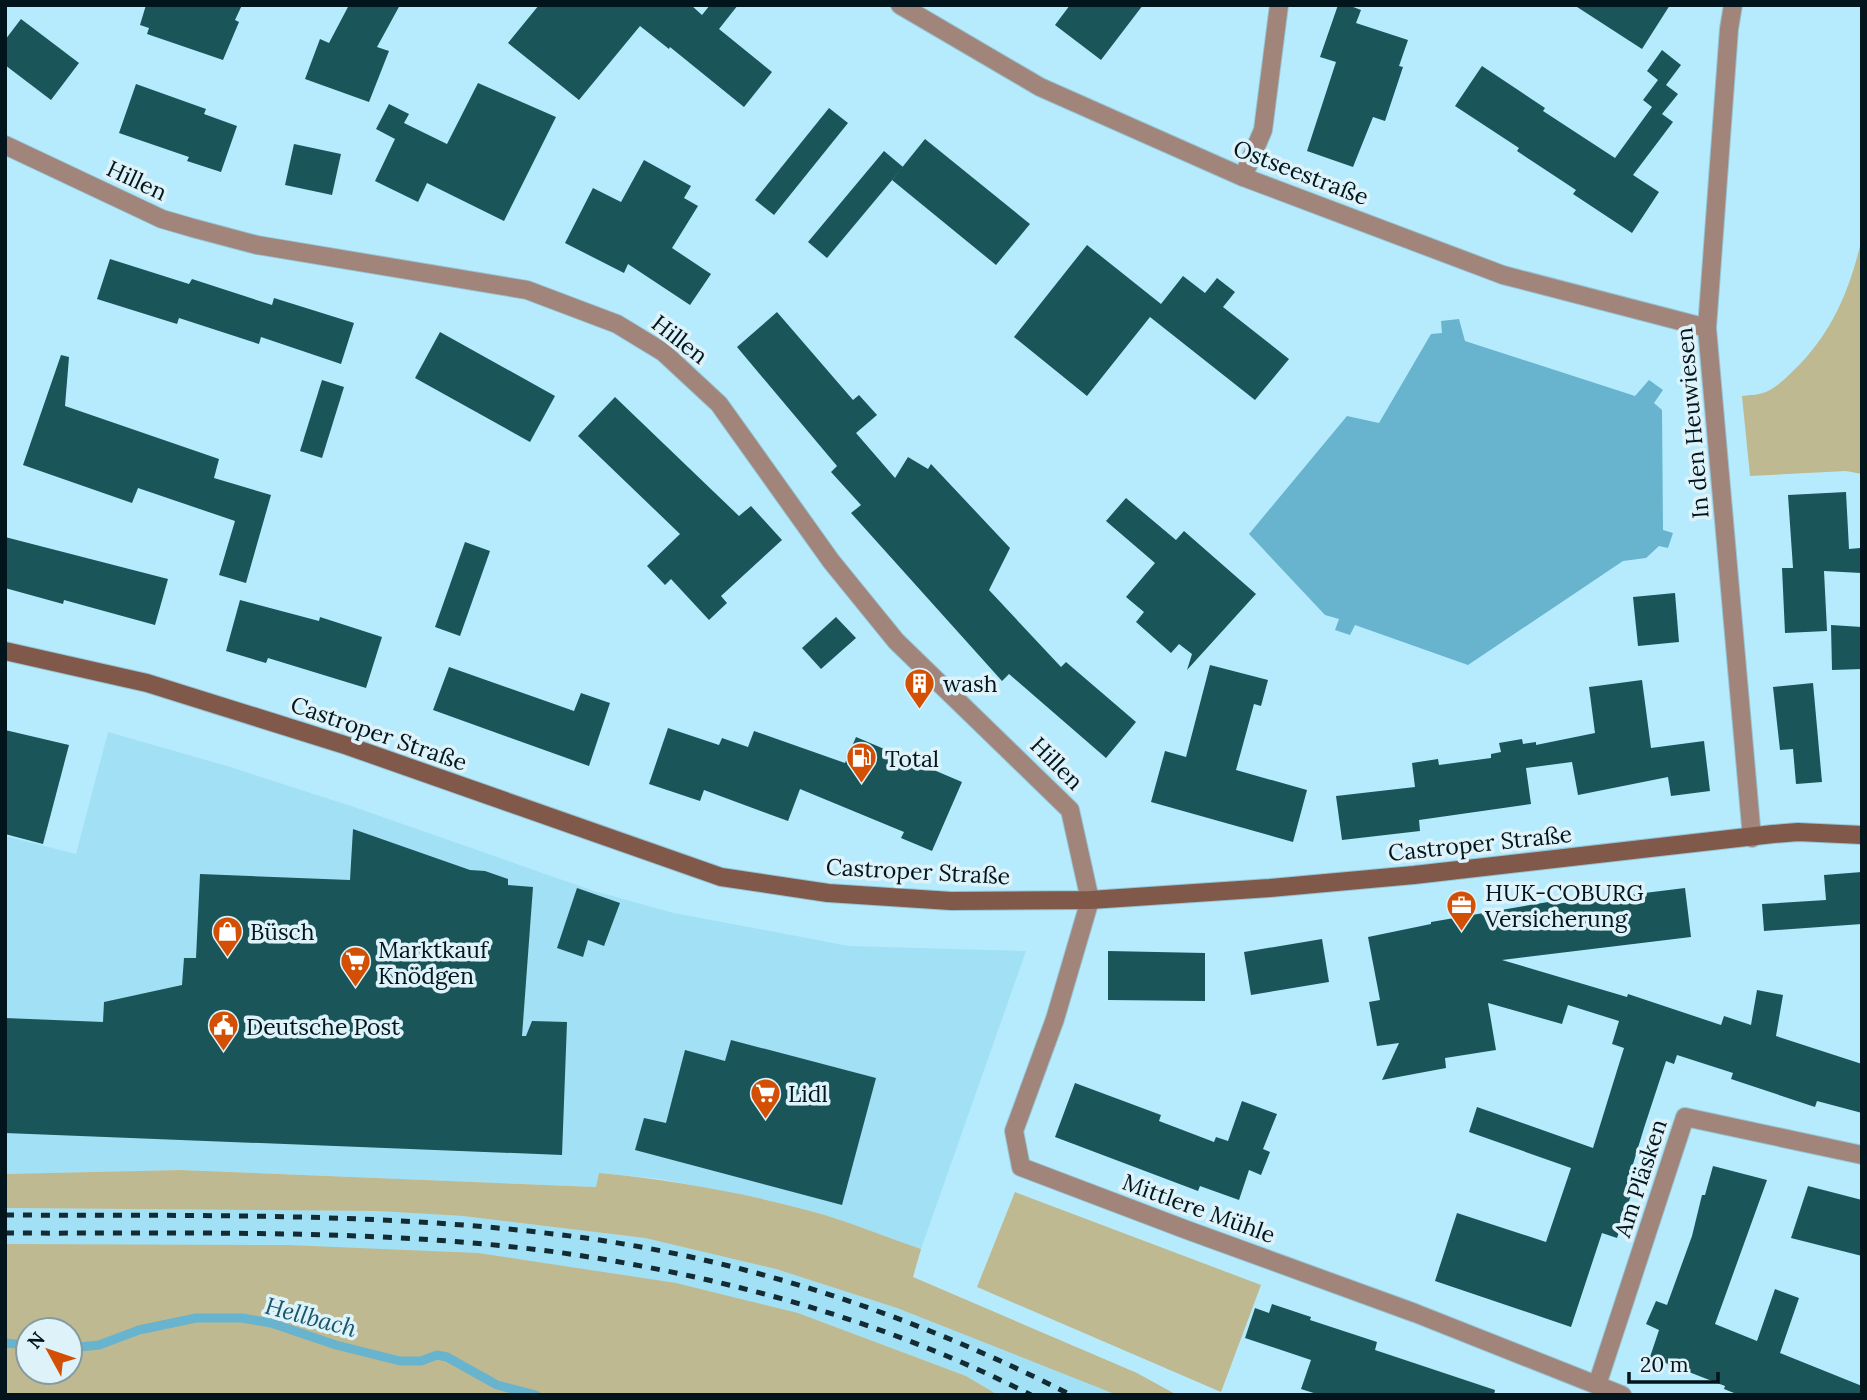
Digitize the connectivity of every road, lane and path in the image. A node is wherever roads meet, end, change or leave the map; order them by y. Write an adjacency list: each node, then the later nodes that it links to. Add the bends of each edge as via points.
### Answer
1 (900, 5): 5 (street, Ostseestraße, via 1040,88)
2 (1279, 5): 5 (street, via 1263,130)
3 (1733, 5): 6 (street, In den Heuwiesen)
4 (5, 145): 10 (street, Hillen, via 162,219 257,245 527,290 617,324 663,352 719,404 831,561 896,641 1070,810)
5 (1243, 177): 6 (street, Ostseestraße, via 1503,275)
6 (1707, 328): 9 (street, In den Heuwiesen)
7 (5, 651): 10 (main road, Castroper Straße, via 147,683 335,742 722,877 828,893 951,901)
8 (1862, 835): 9 (main road, Castroper Straße, via 1798,832)
9 (1752, 838): 10 (main road, Castroper Straße, via 1414,875)
10 (1090, 900): 12 (street, Mittlere Mühle, via 1055,1019 1014,1131 1021,1167 1415,1312)
11 (1862, 1155): 12 (street, Am Pläsken, via 1685,1117)
12 (1597, 1385): 13 (street, Mittlere Mühle)
13 (1622, 1395)

